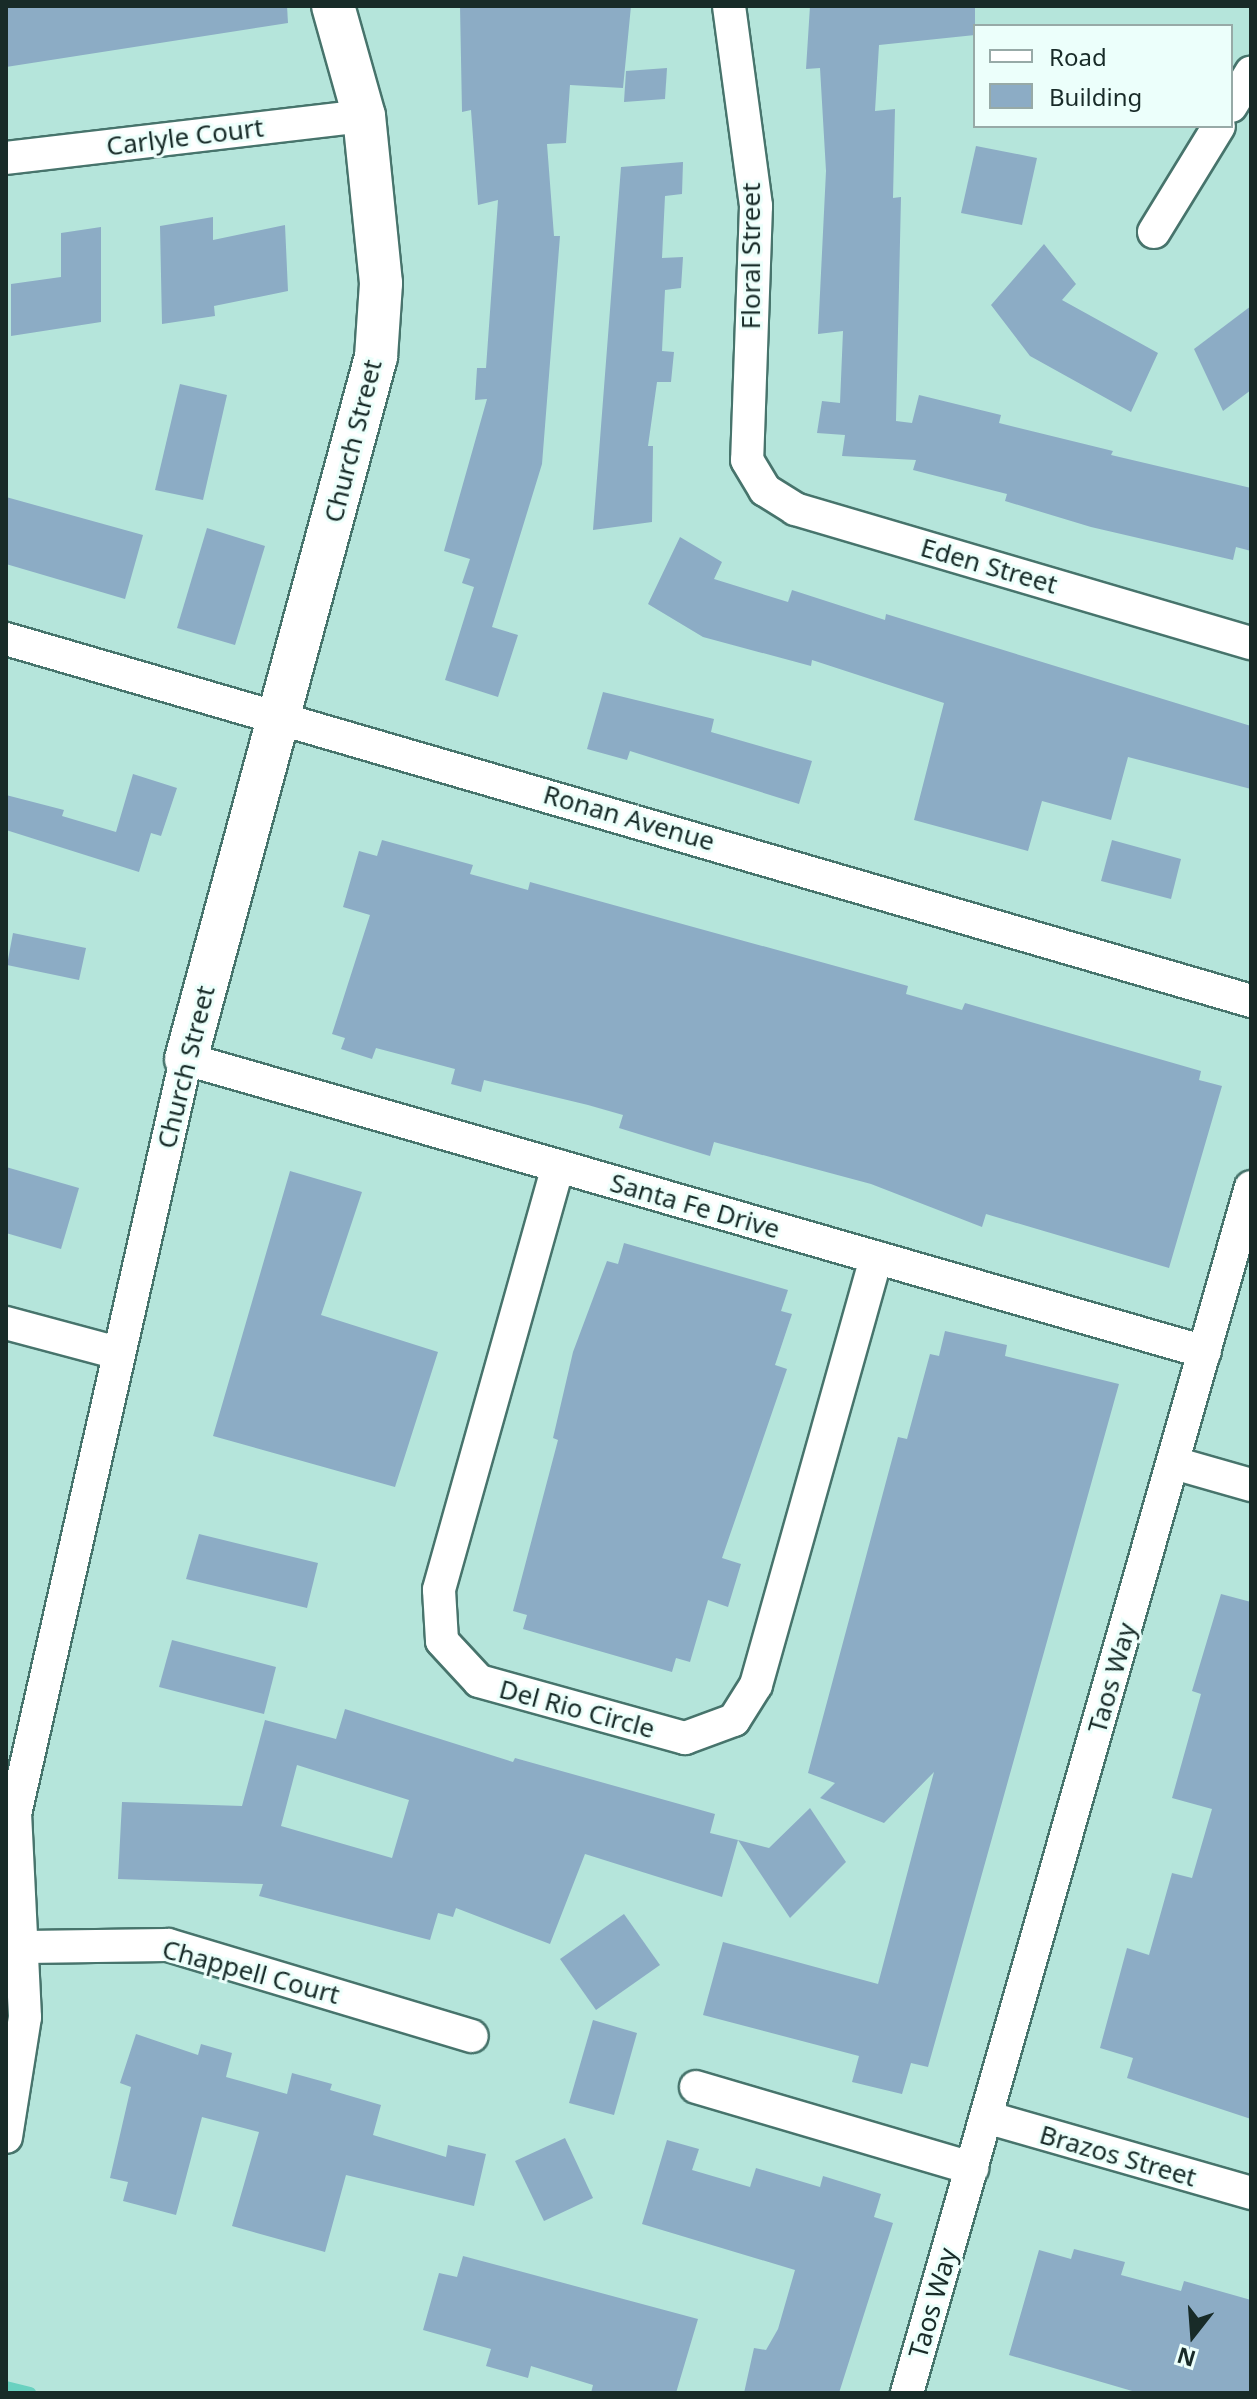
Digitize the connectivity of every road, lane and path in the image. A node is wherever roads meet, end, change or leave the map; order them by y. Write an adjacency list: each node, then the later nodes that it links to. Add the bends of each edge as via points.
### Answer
1 (333, 6): 5 (street, Church Street)
2 (729, 6): 9 (street, Floral Street, via 756,206)
3 (1251, 73): 4 (street)
4 (1233, 103)
5 (364, 116): 7 (street, Carlyle Court); 12 (street, Church Street, via 381,283 376,357)
6 (1218, 128): 8 (street)
7 (6, 158)
8 (1154, 232)
9 (747, 460): 11 (street, Eden Street, via 765,490 795,509)
10 (6, 639): 12 (street, Ronan Avenue)
11 (1251, 643)
12 (280, 715): 13 (street, Ronan Avenue); 14 (street, Church Street)
13 (1251, 1001)
14 (186, 1059): 15 (street, Santa Fe Drive); 20 (street, Church Street)
15 (558, 1166): 17 (street, Santa Fe Drive); 17 (street, Del Rio Circle, via 439,1590 442,1641 479,1681 685,1738 734,1720 756,1685)
16 (1251, 1187): 19 (street, Taos Way)
17 (876, 1258): 19 (street, Santa Fe Drive)
18 (6, 1323): 20 (street)
19 (1205, 1352): 21 (street, Taos Way)
20 (118, 1353): 23 (street, Church Street, via 15,1814)
21 (1174, 1463): 22 (street); 26 (street, Taos Way)
22 (1251, 1485)
23 (24, 1947): 24 (street, Chappell Court, via 168,1945); 27 (street, Church Street, via 25,2017)
24 (472, 2036)
25 (696, 2087): 28 (street)
26 (986, 2117): 28 (street, Taos Way); 29 (street, Brazos Street)
27 (6, 2137)
28 (972, 2168): 30 (street, Taos Way)
29 (1251, 2193)
30 (907, 2393)

